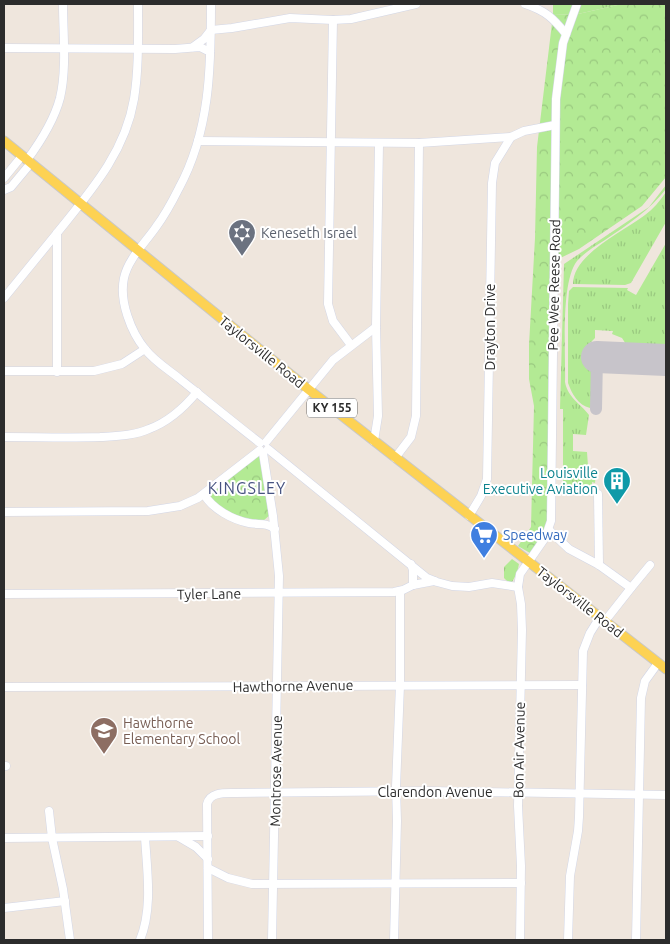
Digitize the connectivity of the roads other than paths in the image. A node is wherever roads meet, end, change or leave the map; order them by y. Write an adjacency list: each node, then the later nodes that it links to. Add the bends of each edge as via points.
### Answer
1 (63, 4): 14 (street)
2 (138, 4): 15 (street)
3 (211, 4): 10 (street)
4 (416, 4): 9 (street, via 368,16)
5 (525, 4): 8 (street)
6 (578, 4): 7 (street, Pee Wee Reese Road)
7 (572, 15): 8 (street); 11 (street, Pee Wee Reese Road)
8 (555, 19): 11 (street)
9 (333, 20): 10 (street, via 290,18); 21 (street)
10 (211, 30): 12 (street); 16 (street)
11 (566, 34): 17 (street, Pee Wee Reese Road, via 557,84)
12 (192, 47): 15 (street); 16 (street)
13 (4, 48): 14 (street)
14 (63, 48): 15 (street); 24 (street, via 60,98 45,134)
15 (138, 49): 27 (street, via 134,100 126,130 110,164)
16 (210, 52): 20 (street, via 210,85)
17 (555, 125): 18 (street); 51 (street, Pee Wee Reese Road)
18 (510, 136): 22 (street); 48 (street, Drayton Drive, via 495,164 492,183 487,479 482,496)
19 (4, 141): 24 (main road, Taylorsville Road / KY 155)
20 (198, 141): 21 (street); 30 (street, via 180,187)
21 (331, 143): 23 (street); 34 (street, via 329,308 333,322)
22 (418, 143): 23 (street); 43 (street, via 416,416 411,437)
23 (379, 144): 33 (street)
24 (27, 160): 25 (street); 26 (street, via 11,187); 27 (main road, Taylorsville Road / KY 155)
25 (4, 178)
26 (4, 190)
27 (81, 204): 28 (street); 30 (main road, Taylorsville Road / KY 155)
28 (57, 233): 29 (street); 31 (street)
29 (43, 250): 31 (street); 32 (street)
30 (139, 251): 35 (street, via 125,272 123,292 132,326); 38 (main road, Taylorsville Road / KY 155)
31 (57, 254): 37 (street)
32 (4, 298)
33 (376, 326): 34 (street); 41 (street, via 378,416)
34 (351, 345): 38 (street)
35 (145, 349): 37 (street, via 122,364 105,369); 39 (street)
36 (4, 372): 37 (street)
37 (57, 372)
38 (308, 389): 41 (main road, Taylorsville Road / KY 155); 42 (street)
39 (196, 392): 40 (street, via 169,419 139,433 80,438); 42 (street)
40 (4, 437)
41 (374, 441): 43 (main road, Taylorsville Road / KY 155)
42 (263, 447): 44 (street); 47 (street, Montrose Avenue); 53 (street)
43 (395, 458): 48 (main road, Taylorsville Road / KY 155)
44 (204, 494): 46 (street, via 192,502 158,510); 49 (street, via 213,505 233,517)
45 (598, 494): 54 (street)
46 (4, 512)
47 (273, 516): 49 (street); 50 (street, Montrose Avenue)
48 (469, 516): 52 (main road, Taylorsville Road / KY 155)
49 (266, 523): 50 (street)
50 (275, 529): 61 (street, Montrose Avenue)
51 (549, 530): 52 (street, Pee Wee Reese Road); 54 (street, via 569,550)
52 (528, 562): 58 (street, Bon Air Avenue, via 520,574); 63 (main road, Taylorsville Road / KY 155)
53 (411, 564): 56 (street); 57 (street)
54 (599, 565): 59 (street)
55 (650, 565): 59 (street)
56 (434, 581): 57 (street, Tyler Lane); 58 (street, via 461,587 492,583)
57 (413, 585): 60 (street, Tyler Lane)
58 (518, 587): 66 (street, Bon Air Avenue, via 522,614)
59 (632, 588): 63 (street)
60 (400, 591): 61 (street, Tyler Lane); 67 (street)
61 (279, 592): 62 (street, Tyler Lane); 69 (street, Montrose Avenue)
62 (4, 594)
63 (603, 619): 64 (main road, Taylorsville Road / KY 155); 68 (street, via 591,631 584,646)
64 (658, 663): 65 (main road, Taylorsville Road / KY 155); 75 (street, via 648,674 642,689)
65 (666, 669)
66 (521, 684): 67 (street, Hawthorne Avenue); 68 (street, Hawthorne Avenue); 72 (street, Bon Air Avenue)
67 (400, 685): 69 (street, Hawthorne Avenue); 71 (street)
68 (582, 685): 74 (street)
69 (278, 686): 70 (street, Hawthorne Avenue); 73 (street, Montrose Avenue)
70 (4, 687)
71 (396, 792): 72 (street, Clarendon Avenue); 73 (street, Clarendon Avenue); 86 (street)
72 (519, 792): 74 (street, Clarendon Avenue); 85 (street, Bon Air Avenue)
73 (275, 793): 78 (street, Clarendon Avenue, via 212,796 207,802); 87 (street, Montrose Avenue)
74 (580, 793): 75 (street, Clarendon Avenue); 96 (street, via 578,831 570,876)
75 (640, 795): 76 (street, Clarendon Avenue); 97 (street)
76 (666, 795)
77 (49, 811): 82 (street)
78 (208, 836): 80 (street); 83 (street)
79 (145, 837): 80 (street); 82 (street); 91 (street, via 147,909)
80 (179, 837): 83 (street)
81 (4, 838): 82 (street)
82 (52, 838): 88 (street)
83 (208, 859): 84 (street)
84 (208, 868): 87 (street, via 241,883); 92 (street)
85 (521, 883): 86 (street); 95 (street, Bon Air Avenue)
86 (395, 884): 87 (street); 94 (street)
87 (274, 885): 93 (street, Montrose Avenue)
88 (65, 902): 89 (street); 90 (street)
89 (4, 908)
90 (70, 940)
91 (140, 940)
92 (208, 940)
93 (272, 940)
94 (394, 940)
95 (520, 940)
96 (568, 940)
97 (636, 940)

